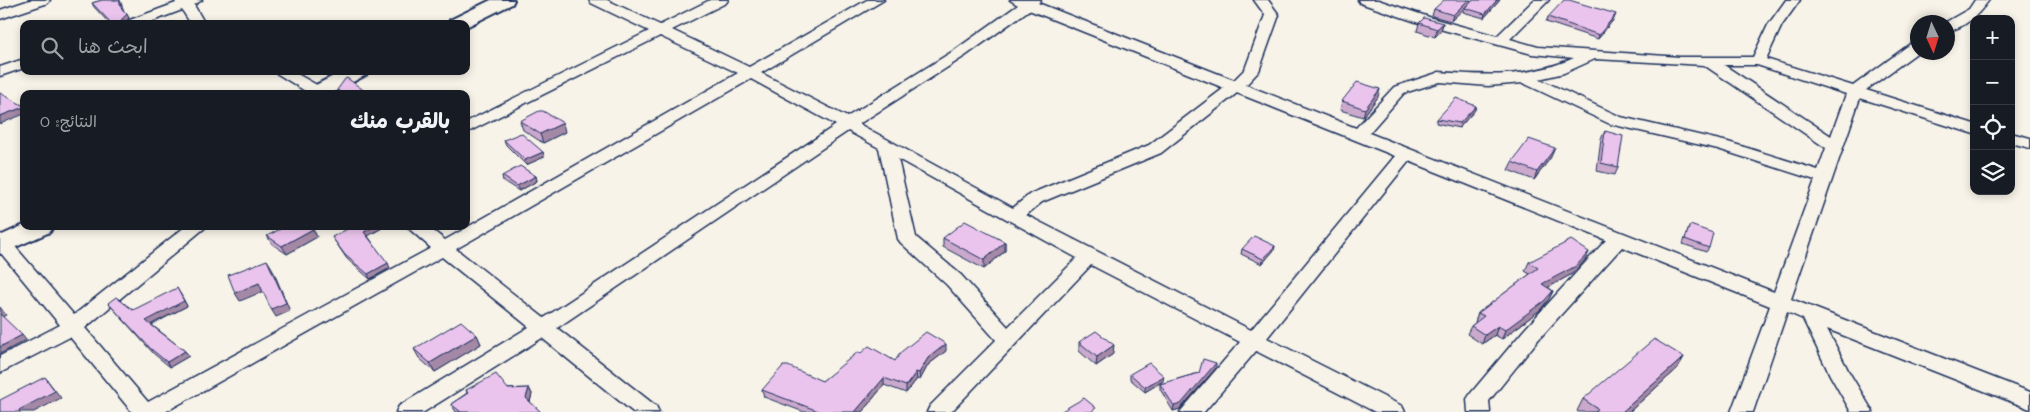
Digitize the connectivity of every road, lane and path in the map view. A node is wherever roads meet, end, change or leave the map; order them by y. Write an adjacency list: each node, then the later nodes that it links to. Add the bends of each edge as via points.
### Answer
1 (43, 0): 13 (street)
2 (506, 0): 16 (street)
3 (596, 0): 18 (street)
4 (721, 0): 18 (street)
5 (877, 0): 26 (street)
6 (1261, 0): 30 (street, via 1272,15 1252,71)
7 (1365, 0): 19 (street)
8 (1542, 0): 19 (street)
9 (1793, 0): 23 (street, via 1775,25)
10 (1982, 0): 17 (street, via 1974,12)
11 (188, 1): 14 (street); 15 (street)
12 (1026, 1): 30 (street); 34 (street, via 960,53)
13 (0, 15)
14 (142, 20)
15 (196, 20)
16 (464, 20)
17 (1955, 23)
18 (661, 31): 26 (street); 35 (street)
19 (1500, 41): 21 (street, via 1537,51)
20 (1910, 51): 33 (street)
21 (1592, 55): 22 (street); 29 (street, via 1558,70)
22 (1707, 61): 23 (street); 41 (street)
23 (1758, 61): 33 (street)
24 (20, 64): 25 (street)
25 (0, 72)
26 (749, 72): 34 (street); 50 (street)
27 (287, 75): 31 (street)
28 (351, 75): 32 (street)
29 (1524, 78): 37 (street, via 1488,81 1439,77 1399,90); 43 (street, via 1616,121 1722,145)
30 (1235, 87): 37 (street); 44 (street, via 1155,149 1036,198)
31 (311, 90)
32 (322, 90)
33 (1854, 92): 36 (street); 41 (street)
34 (848, 124): 40 (street); 55 (street)
35 (470, 126)
36 (1970, 128)
37 (1358, 136): 42 (street)
38 (2015, 139): 39 (street)
39 (2030, 143)
40 (887, 146): 44 (street); 56 (street, via 907,239 954,280)
41 (1835, 146): 43 (street)
42 (1405, 155): 48 (street); 57 (street)
43 (1824, 177): 52 (street)
44 (1014, 216): 51 (street)
45 (32, 230): 49 (street)
46 (193, 230): 54 (street)
47 (420, 230): 50 (street)
48 (1618, 239): 52 (street); 66 (street, via 1478,400)
49 (1, 243): 54 (street)
50 (442, 249): 55 (street); 60 (street)
51 (1090, 256): 56 (street); 57 (street)
52 (1779, 302): 53 (street); 67 (street)
53 (1810, 314): 59 (street); 68 (street, via 1840,376)
54 (73, 328): 58 (street); 60 (street)
55 (543, 328): 61 (street); 62 (street)
56 (1008, 340): 63 (street)
57 (1254, 340): 64 (street); 65 (street)
58 (0, 365)
59 (2030, 401)
60 (146, 412)
61 (407, 412)
62 (648, 412)
63 (938, 412)
64 (1191, 412)
65 (1394, 412)
66 (1479, 412)
67 (1742, 412)
68 (1862, 412)

